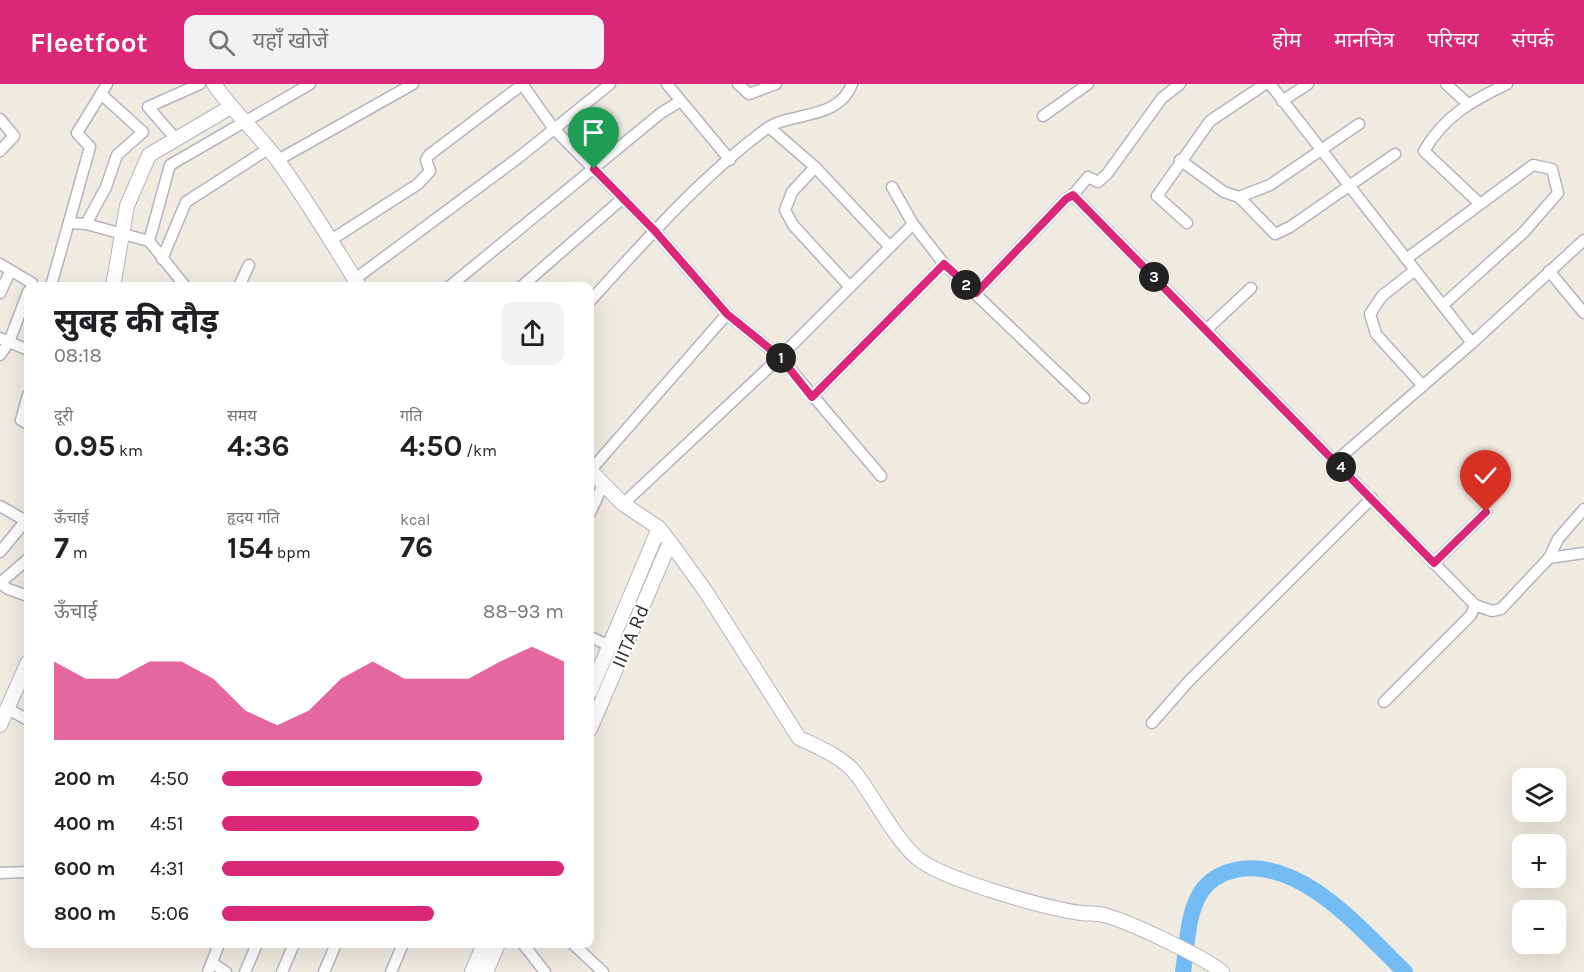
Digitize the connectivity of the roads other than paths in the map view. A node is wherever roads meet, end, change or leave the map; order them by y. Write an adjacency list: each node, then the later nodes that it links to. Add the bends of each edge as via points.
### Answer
1 (120, 84): 19 (street)
2 (200, 84): 30 (street, via 148,107)
3 (214, 84): 23 (street)
4 (310, 84): 26 (street)
5 (413, 84): 35 (street)
6 (522, 84): 29 (street); 52 (street, via 429,155 426,160 430,171 418,184)
7 (610, 84): 29 (street)
8 (667, 84): 21 (street)
9 (738, 84): 10 (street, via 749,94)
10 (776, 84)
11 (852, 84): 28 (street, via 849,92 824,112)
12 (1088, 84): 24 (street)
13 (1180, 84): 42 (street, via 1162,98 1107,174 1098,182 1088,177)
14 (1265, 84): 37 (street, via 1210,121)
15 (1270, 84): 20 (street)
16 (1308, 84): 20 (street)
17 (1446, 84): 22 (street)
18 (1508, 84): 22 (street)
19 (104, 89): 46 (street, via 77,133 90,147); 48 (street, via 143,132 117,155 106,187)
20 (1282, 101): 31 (street)
21 (679, 102): 36 (street); 39 (street)
22 (1467, 103): 45 (street, via 1432,137 1424,151)
23 (230, 108): 26 (street); 30 (street)
24 (1043, 116)
25 (0, 118): 33 (street, via 14,136)
26 (244, 120): 32 (street); 54 (street, via 170,165)
27 (1359, 124): 31 (street)
28 (769, 127): 36 (street); 38 (street)
29 (554, 129): 39 (street); 70 (street)
30 (176, 139): 51 (street, via 149,155 127,206)
31 (1320, 148): 40 (street); 43 (street, via 1270,185)
32 (268, 149): 35 (street); 56 (street, via 186,202)
33 (0, 151)
34 (1395, 154): 40 (street)
35 (278, 160): 52 (street)
36 (730, 160): 50 (street)
37 (1180, 160): 43 (street, via 1224,192); 47 (street, via 1157,196)
38 (815, 167): 55 (street); 73 (street, via 792,192 785,210 793,225)
39 (594, 169): 44 (street); 71 (street)
40 (1348, 184): 43 (street, via 1275,234); 57 (street)
41 (892, 187): 49 (street)
42 (1073, 195): 76 (street); 82 (street)
43 (1239, 197)
44 (622, 199): 50 (street); 72 (street)
45 (1479, 203): 57 (street); 79 (street, via 1533,165 1551,169 1558,193 1524,232)
46 (69, 223): 48 (street); 65 (street)
47 (1187, 223)
48 (86, 224): 51 (street)
49 (912, 224): 55 (street); 59 (street)
50 (654, 230): 77 (street); 81 (street)
51 (122, 235): 54 (street); 66 (street)
52 (331, 240): 69 (street)
53 (1584, 240): 62 (street)
54 (149, 241): 56 (street)
55 (890, 248): 73 (street)
56 (162, 259): 67 (street)
57 (1406, 259): 61 (street)
58 (0, 264): 63 (street)
59 (944, 264): 76 (street); 89 (street)
60 (249, 265): 68 (street)
61 (1415, 270): 79 (street); 88 (street, via 1382,296 1370,314 1376,334)
62 (1549, 271): 80 (street); 84 (street)
63 (10, 272): 64 (street); 75 (street)
64 (28, 282)
65 (52, 282)
66 (114, 282)
67 (182, 282)
68 (241, 282)
69 (356, 282)
70 (358, 282)
71 (455, 282)
72 (527, 282)
73 (850, 287): 87 (street)
74 (1251, 288): 82 (street)
75 (0, 293)
76 (976, 293): 90 (street)
77 (594, 297)
78 (24, 300): 83 (street)
79 (1443, 305): 84 (street)
80 (1584, 313)
81 (727, 314): 87 (street); 92 (street)
82 (1206, 330): 91 (street)
83 (4, 340): 85 (street); 86 (street)
84 (1472, 343): 88 (street)
85 (24, 348)
86 (0, 355)
87 (780, 357): 89 (street); 98 (street)
88 (1423, 386): 91 (street)
89 (812, 397): 94 (street)
90 (1084, 398)
91 (1336, 461): 96 (street)
92 (594, 465)
93 (594, 475): 95 (street)
94 (881, 476)
95 (603, 485): 97 (street); 98 (street)
96 (1372, 498): 110 (street); 123 (street)
97 (594, 504)
98 (623, 504): 104 (street)
99 (0, 506): 102 (street)
100 (1584, 509): 108 (street, via 1558,539)
101 (1486, 512): 110 (street)
102 (24, 518)
103 (24, 524): 106 (street)
104 (658, 528): 105 (street); 115 (street, IIITA Rd)
105 (670, 542): 116 (street, IIITA Rd); 145 (street, via 799,738 823,749 855,772 888,822 921,861 965,881 1038,903 1103,914 1205,960)
106 (0, 552)
107 (1584, 553): 108 (street)
108 (1549, 558): 113 (street, via 1501,609 1492,611)
109 (24, 562): 111 (street)
110 (1434, 563): 113 (street)
111 (0, 583): 112 (street)
112 (24, 595)
113 (1475, 605): 119 (street, via 1471,615)
114 (594, 639): 115 (street)
115 (608, 645): 116 (street); 118 (street, IIITA Rd)
116 (626, 645): 122 (street, IIITA Rd)
117 (24, 676): 120 (street)
118 (594, 682)
119 (1384, 702)
120 (8, 709): 121 (street); 124 (street)
121 (24, 718)
122 (594, 720)
123 (1152, 723)
124 (0, 725)
125 (24, 872): 126 (street)
126 (0, 873)
127 (218, 948): 136 (street)
128 (255, 948): 139 (street)
129 (292, 948): 140 (street)
130 (334, 948): 141 (street)
131 (401, 948): 142 (street)
132 (484, 948): 137 (street)
133 (495, 948): 137 (street)
134 (526, 948): 143 (street)
135 (577, 948): 144 (street)
136 (210, 968): 138 (street)
137 (481, 968)
138 (226, 972)
139 (245, 972)
140 (282, 972)
141 (324, 972)
142 (391, 972)
143 (545, 972)
144 (603, 972)
145 (1222, 972)

